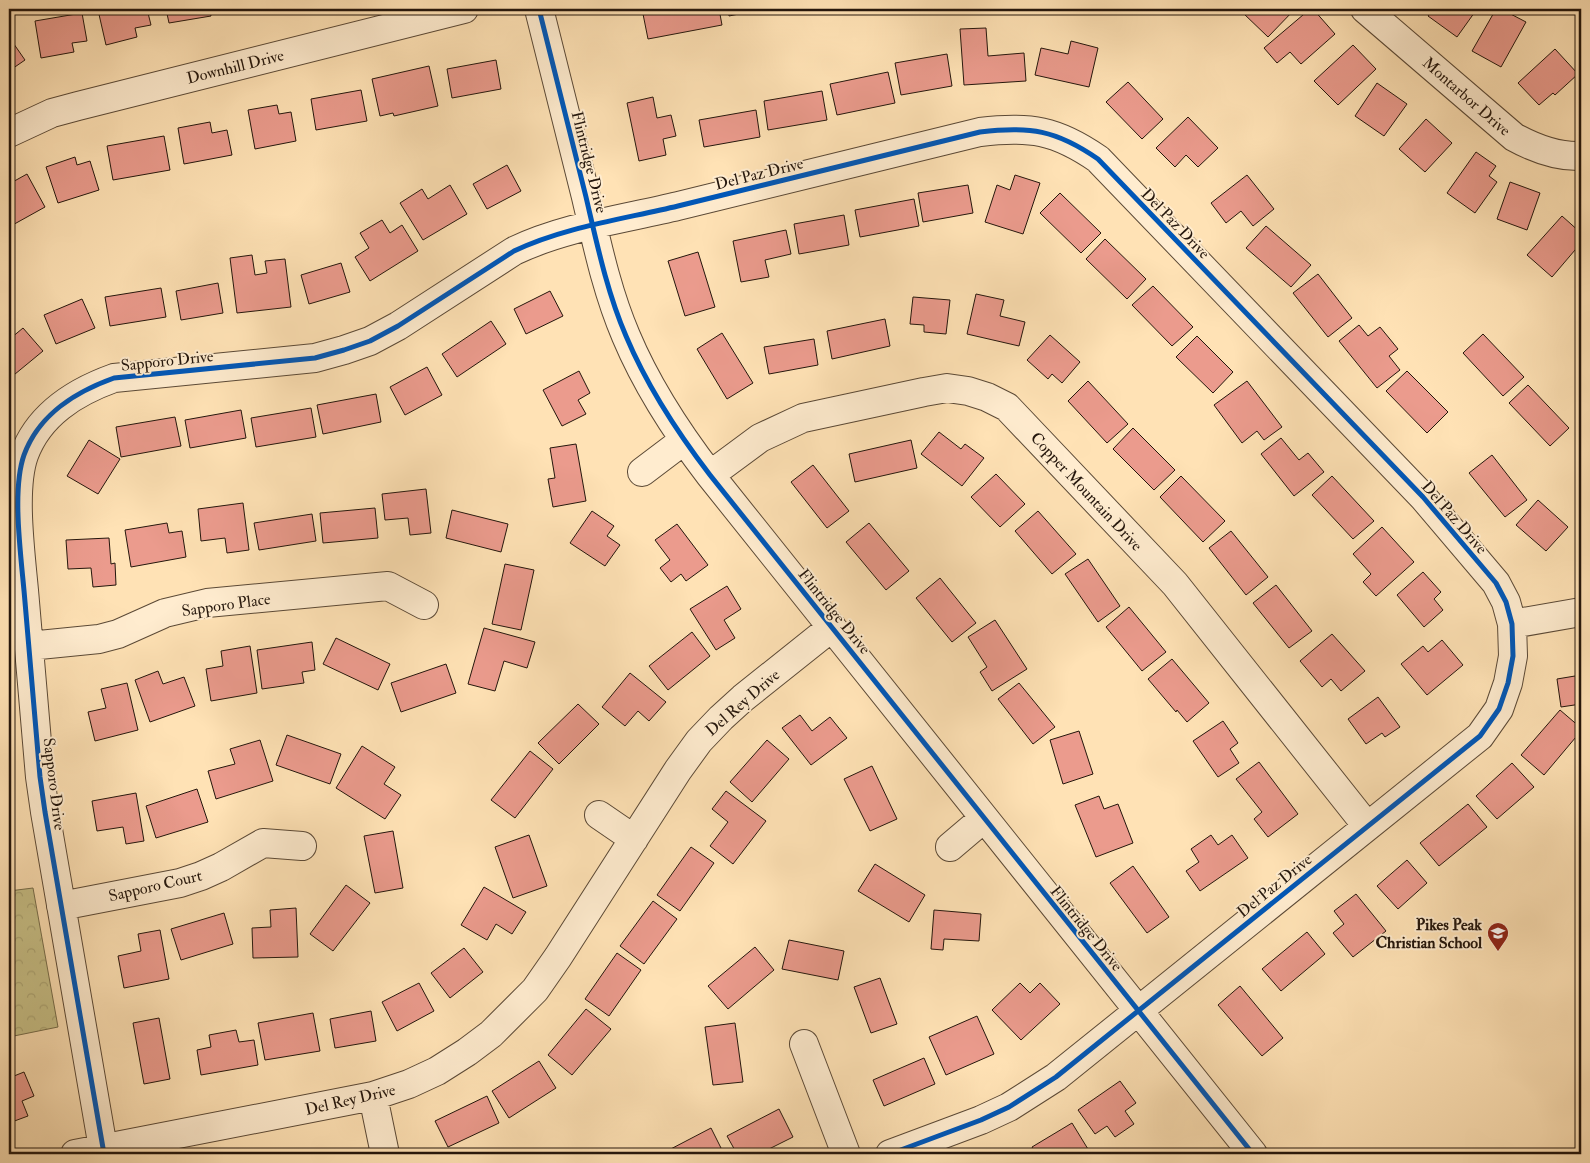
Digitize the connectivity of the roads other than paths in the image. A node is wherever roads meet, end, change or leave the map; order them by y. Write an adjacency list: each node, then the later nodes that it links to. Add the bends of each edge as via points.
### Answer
1 (464, 9): 4 (street, Downhill Drive, via 52,113)
2 (539, 9): 6 (street, Flintridge Drive)
3 (1366, 9): 5 (street, Montarbor Drive, via 1514,137 1553,153)
4 (9, 133)
5 (1581, 156)
6 (593, 226): 7 (street, Flintridge Drive, via 605,276 626,336 662,408); 12 (street, Del Paz Drive, via 980,132 1029,129 1053,135 1098,159 1423,497 1496,583); 14 (street, Sapporo Drive, via 558,233 514,251 370,342 315,358 114,378 70,398 34,435 24,455 19,482 18,514)
7 (683, 441): 8 (street); 9 (street, Flintridge Drive)
8 (642, 472)
9 (710, 476): 13 (street, Flintridge Drive); 17 (street, Copper Mountain Drive, via 747,446 803,418 947,388 987,397 1007,407 1175,584)
10 (424, 605): 14 (street, Sapporo Place, via 388,586 207,603 165,613 99,639)
11 (1581, 612): 12 (street)
12 (1512, 624): 17 (street, Del Paz Drive, via 1513,656 1508,683 1499,709 1480,736)
13 (832, 627): 16 (street, Flintridge Drive); 18 (street, Del Rey Drive, via 743,698 699,741)
14 (29, 646): 21 (street, Sapporo Drive, via 40,777)
15 (599, 815): 18 (street)
16 (983, 818): 20 (street); 22 (street, Flintridge Drive)
17 (1368, 826): 22 (street, Del Paz Drive)
18 (634, 839): 24 (street, Del Rey Drive, via 558,957 535,990 514,1012 485,1039 437,1071)
19 (302, 846): 21 (street, Sapporo Court, via 263,843 221,867 187,880)
20 (950, 847)
21 (61, 906): 25 (street, Sapporo Drive)
22 (1137, 1011): 29 (street, Del Paz Drive, via 1056,1077 1009,1107); 30 (street, Flintridge Drive)
23 (804, 1044): 28 (street)
24 (373, 1096): 25 (street, Del Rey Drive); 27 (street)
25 (103, 1148): 26 (street, Del Rey Drive)
26 (76, 1154)
27 (385, 1154)
28 (846, 1154)
29 (890, 1154)
30 (1253, 1154)

